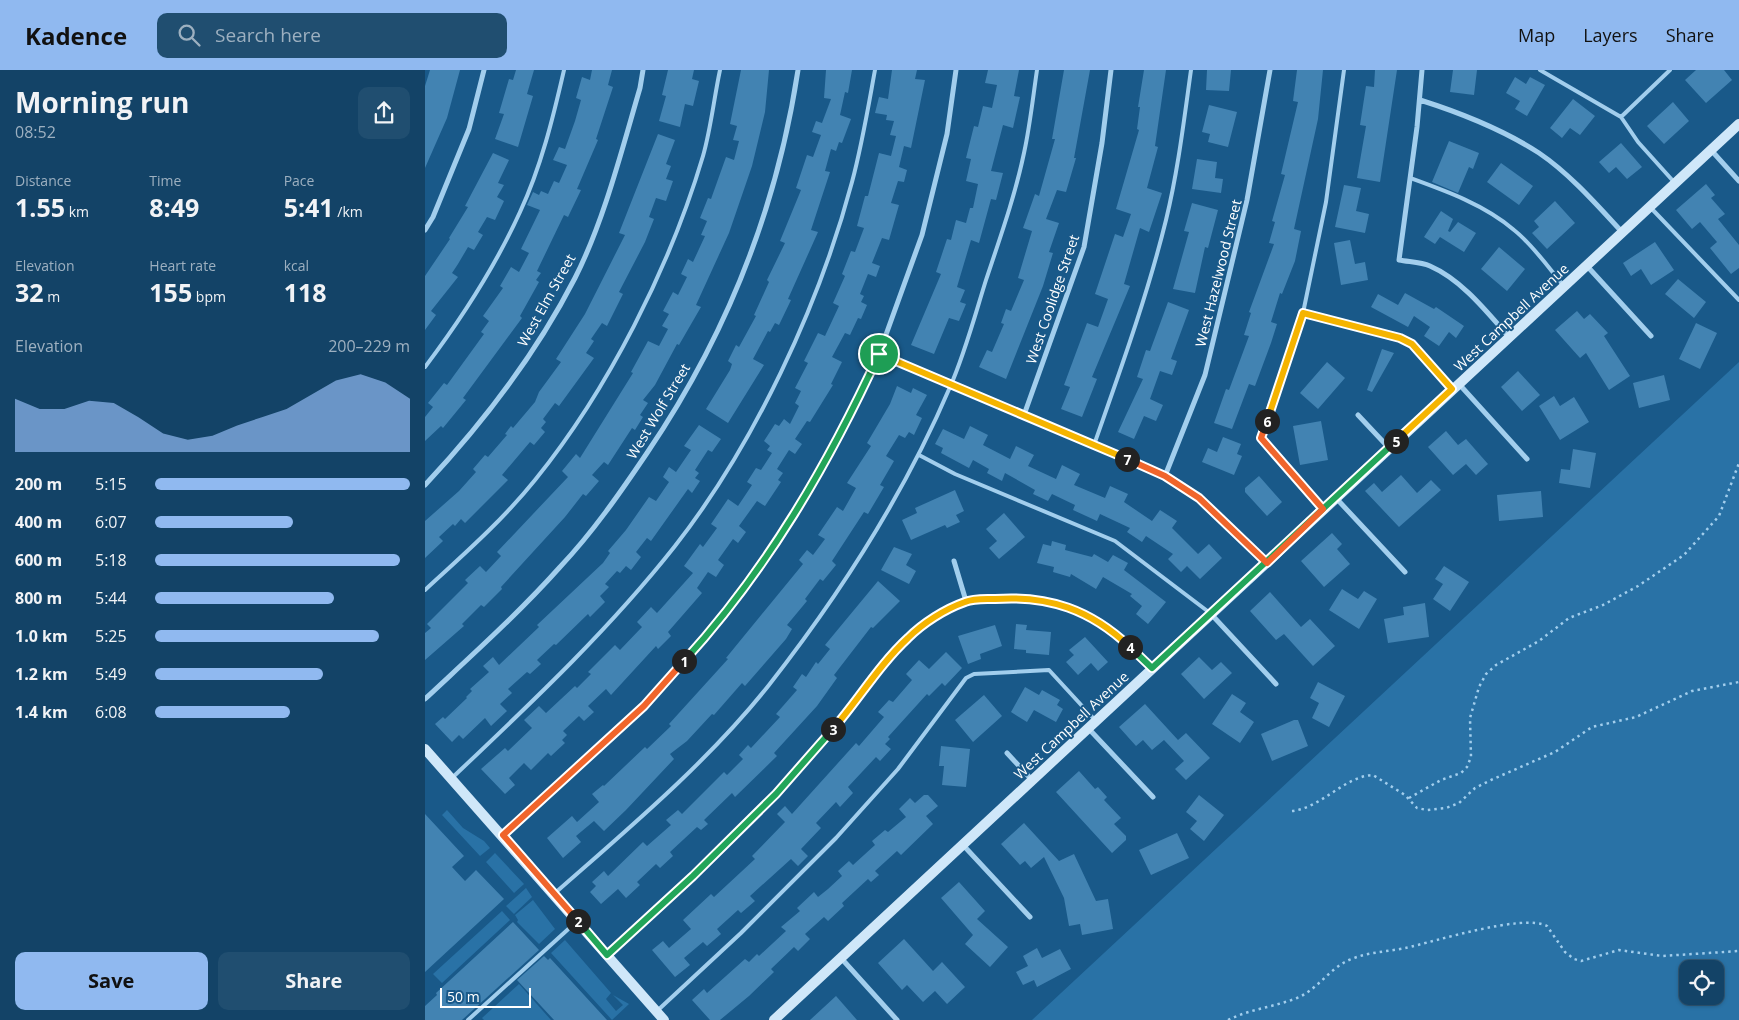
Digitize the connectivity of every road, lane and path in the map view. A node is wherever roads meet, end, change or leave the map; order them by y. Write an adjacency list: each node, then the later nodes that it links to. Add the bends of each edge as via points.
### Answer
1 (484, 70): 24 (street, via 469,129)
2 (564, 70): 33 (lane, via 551,125 521,211 462,318)
3 (643, 70): 44 (street, West Elm Street, via 607,196 576,276 503,393)
4 (720, 70): 50 (lane, via 703,154 681,222 651,291 622,346 579,420 535,481)
5 (798, 70): 56 (street, West Wolf Street, via 791,116 754,246 722,324 672,416 620,494 561,566)
6 (875, 70): 60 (lane, via 852,184 832,246 804,322 742,446 675,545 605,629)
7 (956, 70): 32 (street, via 947,134 922,235)
8 (1037, 70): 34 (lane, via 1022,162)
9 (1111, 70): 36 (street, West Coolidge Street, via 1084,247)
10 (1191, 70): 38 (lane, via 1166,219)
11 (1270, 70): 43 (street, West Hazelwood Street, via 1247,200 1205,374)
12 (1344, 70): 29 (lane, via 1326,202)
13 (1422, 70): 16 (street)
14 (1540, 70): 17 (lane)
15 (1670, 70): 17 (lane)
16 (1420, 100): 20 (street); 25 (street, via 1491,126 1540,154 1589,196)
17 (1621, 117): 22 (lane, via 1638,142)
18 (1739, 124): 19 (street, West Campbell Avenue)
19 (1711, 150): 21 (street); 22 (street, West Campbell Avenue)
20 (1411, 178): 27 (lane, via 1483,209 1515,230); 31 (street, via 1399,260 1429,266 1454,282)
21 (1739, 180)
22 (1676, 183): 23 (street, West Campbell Avenue)
23 (1651, 207): 25 (street, West Campbell Avenue); 28 (lane)
24 (425, 230)
25 (1623, 233): 26 (street, West Campbell Avenue)
26 (1586, 266): 27 (street, West Campbell Avenue); 30 (street)
27 (1565, 286): 31 (street, West Campbell Avenue)
28 (1739, 300)
29 (1303, 313): 35 (lane, via 1400,338 1412,344); 46 (lane, via 1261,438)
30 (1651, 336)
31 (1509, 337): 35 (street, West Campbell Avenue)
32 (879, 354): 34 (street); 65 (street, via 823,468 751,581 644,706)
33 (425, 367)
34 (951, 385): 36 (street); 40 (lane)
35 (1455, 386): 39 (street, West Campbell Avenue); 41 (street)
36 (1024, 415): 38 (street)
37 (1358, 415): 39 (street)
38 (1094, 445): 43 (street)
39 (1389, 448): 45 (street, West Campbell Avenue)
40 (919, 455): 52 (lane, via 955,474 1115,541); 67 (lane, via 847,578 768,686 650,809)
41 (1527, 459)
42 (1739, 463): 63 (path, via 1719,516 1684,555 1638,586 1603,605 1569,618 1491,668 1482,680 1473,706 1469,726 1471,757 1467,767)
43 (1165, 476): 48 (street, via 1199,498)
44 (425, 485)
45 (1335, 497): 46 (street, West Campbell Avenue); 49 (street)
46 (1323, 509): 48 (street, West Campbell Avenue)
47 (954, 561): 51 (street)
48 (1267, 563): 52 (street, West Campbell Avenue)
49 (1405, 572)
50 (425, 590)
51 (966, 601): 53 (street, via 1023,597 1082,612 1113,630); 71 (street, via 936,616 909,637 776,794)
52 (1211, 614): 53 (street, West Campbell Avenue); 55 (street)
53 (1152, 668): 57 (street, West Campbell Avenue)
54 (1739, 682): 63 (path, via 1692,691 1637,717 1591,727 1555,752 1475,788 1459,803 1446,808 1417,808)
55 (1276, 684)
56 (425, 699)
57 (1092, 725): 61 (street, West Campbell Avenue); 62 (street); 73 (lane, via 1049,670 974,674 966,678 898,769 836,838)
58 (425, 749): 60 (street)
59 (1007, 753): 61 (street)
60 (452, 778): 65 (street)
61 (1032, 780): 66 (street, West Campbell Avenue)
62 (1153, 797)
63 (1409, 798): 64 (path, via 1378,777 1369,776)
64 (1291, 811)
65 (503, 835): 67 (street)
66 (963, 844): 68 (street); 72 (street, West Campbell Avenue)
67 (554, 894): 69 (street)
68 (1030, 917)
69 (577, 921): 71 (street); 74 (lane)
70 (1739, 951): 78 (path, via 1661,956 1619,950 1581,961 1569,957 1547,926 1528,922 1359,957 1335,968 1304,995)
71 (607, 955): 73 (street)
72 (841, 958): 76 (street, West Campbell Avenue); 77 (street)
73 (657, 1011): 75 (street)
74 (468, 1020)
75 (664, 1020)
76 (773, 1020)
77 (897, 1020)
78 (1228, 1020)

